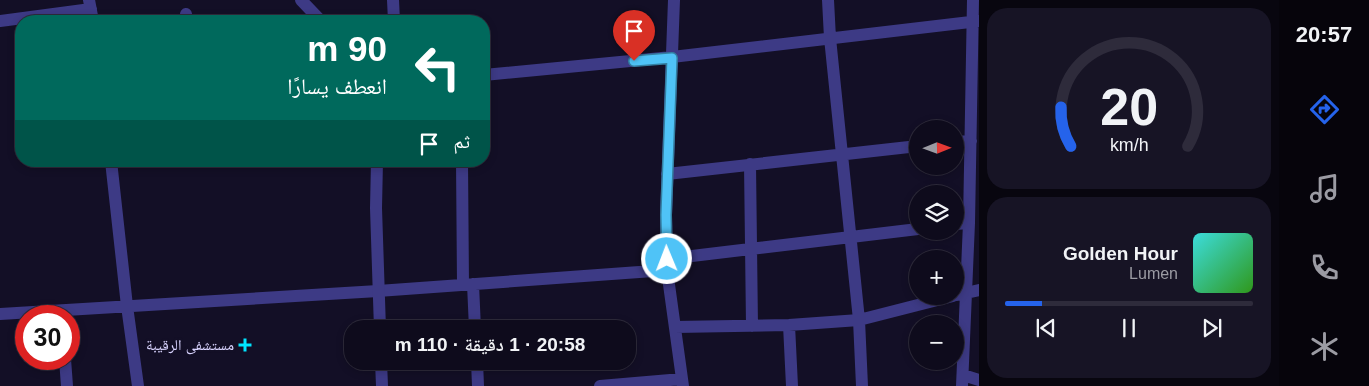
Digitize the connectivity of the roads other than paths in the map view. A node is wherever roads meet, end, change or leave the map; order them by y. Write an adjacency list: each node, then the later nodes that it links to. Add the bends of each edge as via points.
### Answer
1 (301, 0): 8 (street)
2 (393, 0): 9 (street)
3 (674, 0): 14 (street)
4 (828, 0): 13 (street)
5 (974, 0): 12 (street)
6 (91, 10): 7 (street)
7 (50, 15)
8 (315, 15)
9 (394, 15)
10 (15, 19): 11 (street)
11 (0, 21)
12 (976, 22): 13 (street); 17 (street)
13 (830, 38): 14 (street); 19 (street)
14 (672, 58): 15 (street); 24 (street)
15 (490, 74)
16 (964, 141): 17 (street)
17 (971, 141): 25 (street)
18 (909, 147): 19 (street)
19 (842, 153): 20 (street); 28 (street)
20 (750, 164): 24 (street); 29 (street)
21 (112, 167): 38 (street)
22 (378, 167): 34 (street)
23 (462, 167): 32 (street)
24 (667, 174): 31 (street)
25 (969, 222): 26 (street); 30 (street)
26 (964, 223)
27 (909, 231): 28 (street)
28 (851, 238): 29 (street); 44 (street)
29 (751, 250): 31 (street); 46 (street)
30 (964, 255)
31 (667, 265): 32 (street); 47 (street)
32 (468, 284): 34 (street); 43 (street)
33 (979, 290): 35 (street)
34 (378, 291): 38 (street); 42 (street)
35 (964, 294)
36 (918, 305): 44 (street)
37 (959, 305): 51 (street)
38 (127, 306): 39 (street); 55 (street)
39 (80, 311)
40 (0, 314): 41 (street)
41 (15, 314)
42 (380, 320)
43 (474, 320)
44 (859, 320): 45 (street); 60 (street)
45 (789, 325): 46 (street); 59 (street)
46 (752, 326): 47 (street)
47 (675, 327): 53 (street)
48 (66, 370): 54 (street)
49 (381, 370): 56 (street)
50 (477, 370): 57 (street)
51 (963, 380): 52 (street)
52 (979, 380)
53 (683, 382): 58 (street)
54 (67, 386)
55 (138, 386)
56 (382, 386)
57 (478, 386)
58 (600, 386)
59 (792, 386)
60 (862, 386)

